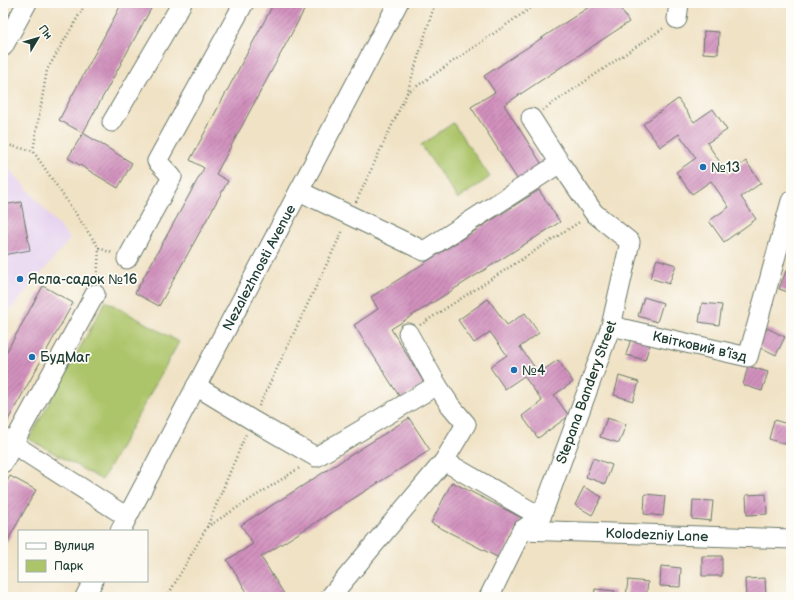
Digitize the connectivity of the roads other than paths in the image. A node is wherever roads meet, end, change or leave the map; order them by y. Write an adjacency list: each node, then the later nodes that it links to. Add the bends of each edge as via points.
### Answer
1 (27, 3): 5 (street)
2 (182, 3): 7 (street)
3 (244, 3): 11 (street, via 157,161 172,177)
4 (398, 3): 9 (street, Nezalezhnosti Avenue)
5 (3, 47)
6 (531, 118): 8 (street)
7 (112, 122)
8 (560, 163): 9 (street, via 424,250); 13 (street, Stepana Bandery Street, via 594,213 630,242)
9 (299, 191): 16 (street, Nezalezhnosti Avenue)
10 (791, 202): 13 (street, Квітковий в’їзд, via 748,357)
11 (127, 259)
12 (96, 294): 17 (street)
13 (611, 326): 20 (street, Stepana Bandery Street)
14 (408, 333): 15 (street)
15 (437, 385): 16 (street, via 316,457); 18 (street, via 466,424)
16 (196, 386): 21 (street, Nezalezhnosti Avenue)
17 (8, 441): 19 (street); 21 (street)
18 (444, 461): 20 (street); 26 (street)
19 (3, 463)
20 (541, 516): 22 (street)
21 (123, 524)
22 (522, 530): 23 (street, Kolodezniy Lane); 27 (street)
23 (791, 539)
24 (92, 582): 25 (street)
25 (85, 597)
26 (330, 597)
27 (489, 597)

